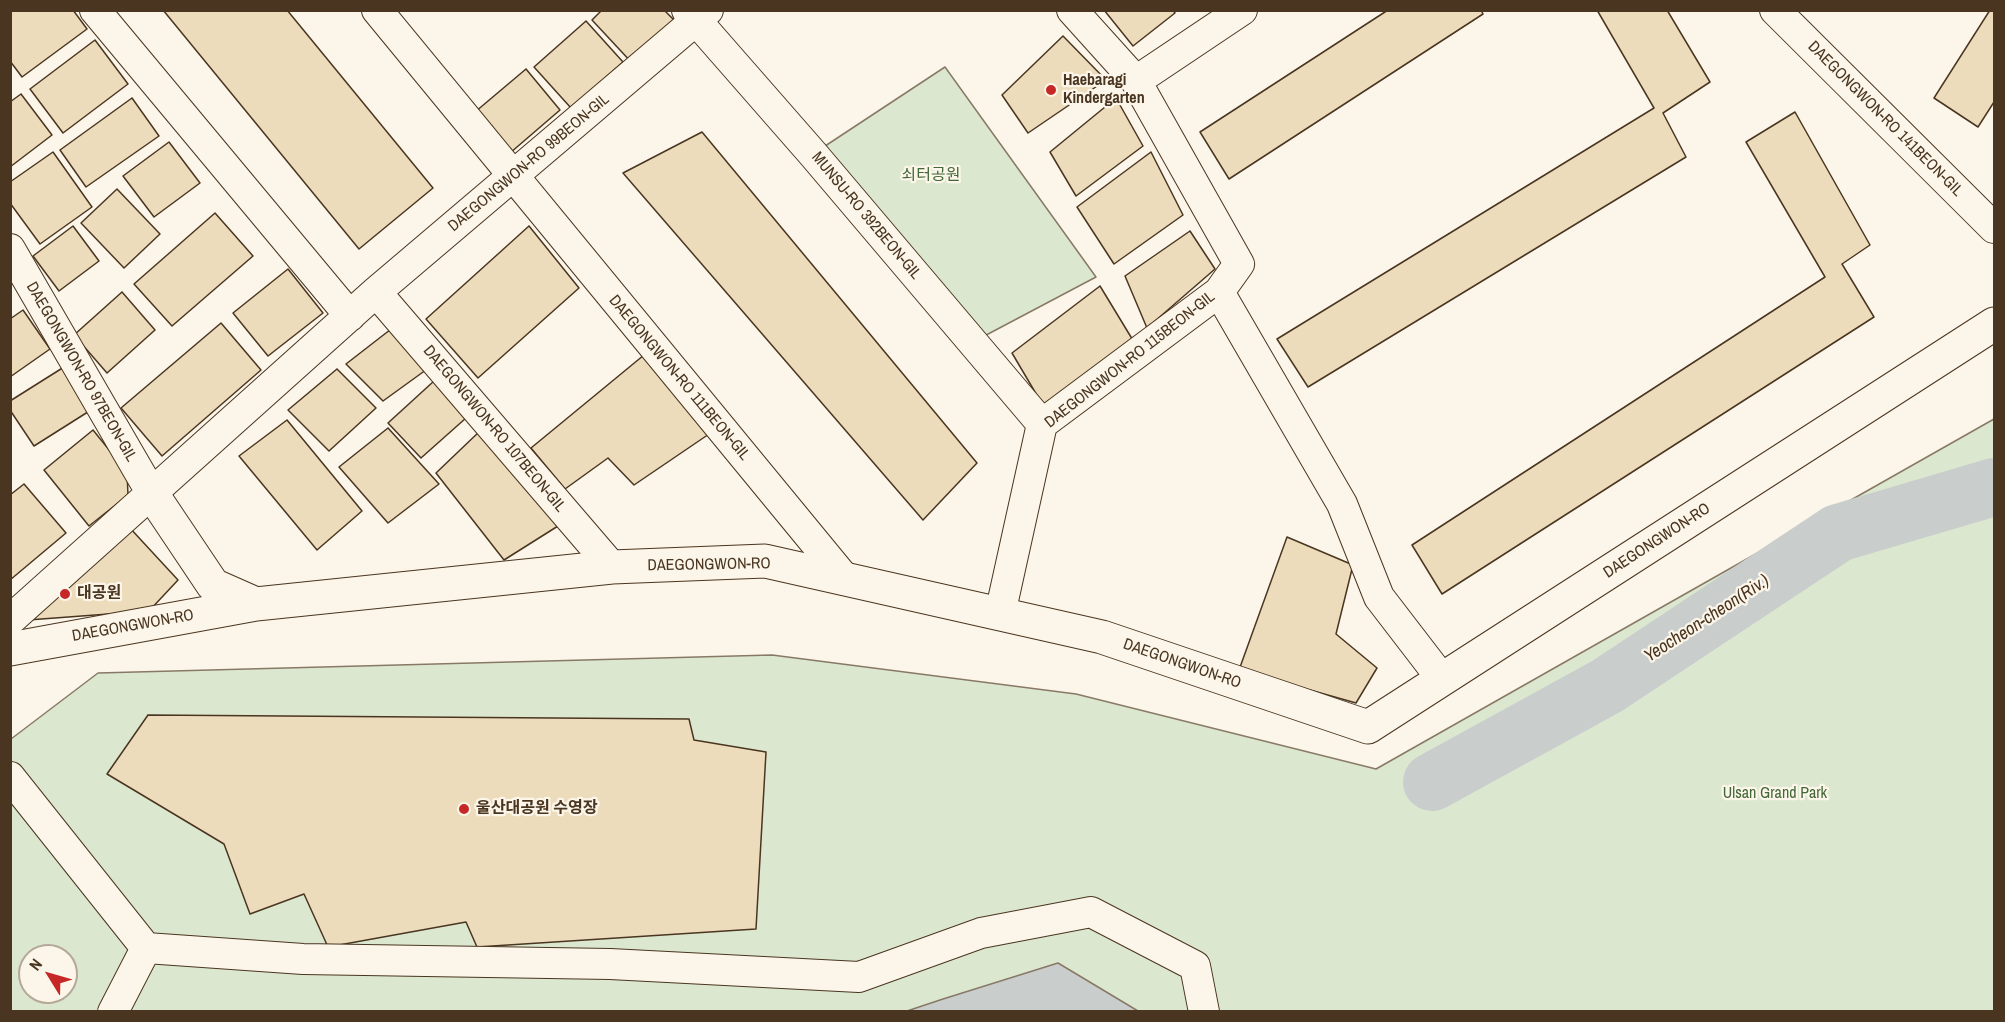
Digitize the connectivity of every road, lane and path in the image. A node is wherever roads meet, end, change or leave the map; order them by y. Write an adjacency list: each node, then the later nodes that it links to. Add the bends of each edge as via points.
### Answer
1 (95, 10): 13 (street)
2 (377, 10): 8 (street, DAEGONGWON-RO 111BEON-GIL)
3 (1072, 10): 7 (street)
4 (1242, 10): 7 (street)
5 (1775, 10): 9 (street, DAEGONGWON-RO 141BEON-GIL)
6 (697, 14): 8 (street, DAEGONGWON-RO 99BEON-GIL); 15 (street, MUNSU-RO 392BEON-GIL)
7 (1136, 81): 12 (street, DAEGONGWON-RO 115BEON-GIL, via 1239,264)
8 (513, 177): 11 (street, DAEGONGWON-RO 99BEON-GIL); 18 (street, DAEGONGWON-RO 111BEON-GIL)
9 (1995, 228)
10 (10, 249): 16 (street, DAEGONGWON-RO 97BEON-GIL)
11 (376, 292): 13 (street, DAEGONGWON-RO 99BEON-GIL); 17 (street, DAEGONGWON-RO 107BEON-GIL)
12 (1219, 292): 15 (street, DAEGONGWON-RO 115BEON-GIL); 23 (street, via 1342,504 1379,597)
13 (350, 316): 16 (street, DAEGONGWON-RO 99BEON-GIL)
14 (1995, 324): 23 (street, DAEGONGWON-RO)
15 (1042, 424): 20 (street, DAEGONGWON-RO 115BEON-GIL)
16 (152, 494): 19 (street, DAEGONGWON-RO, via 213,585); 21 (street)
17 (612, 567): 18 (street, DAEGONGWON-RO, via 765,561); 19 (street, DAEGONGWON-RO)
18 (845, 579): 20 (street, DAEGONGWON-RO)
19 (256, 603): 22 (street, DAEGONGWON-RO)
20 (1000, 614): 23 (street, DAEGONGWON-RO, via 1102,638 1368,727)
21 (10, 620)
22 (10, 649)
23 (1442, 679)
24 (10, 777): 25 (street)
25 (146, 948): 26 (street); 27 (street, via 303,959 610,964 859,976 981,933 1091,912 1195,966)
26 (113, 1011)
27 (1204, 1011)

